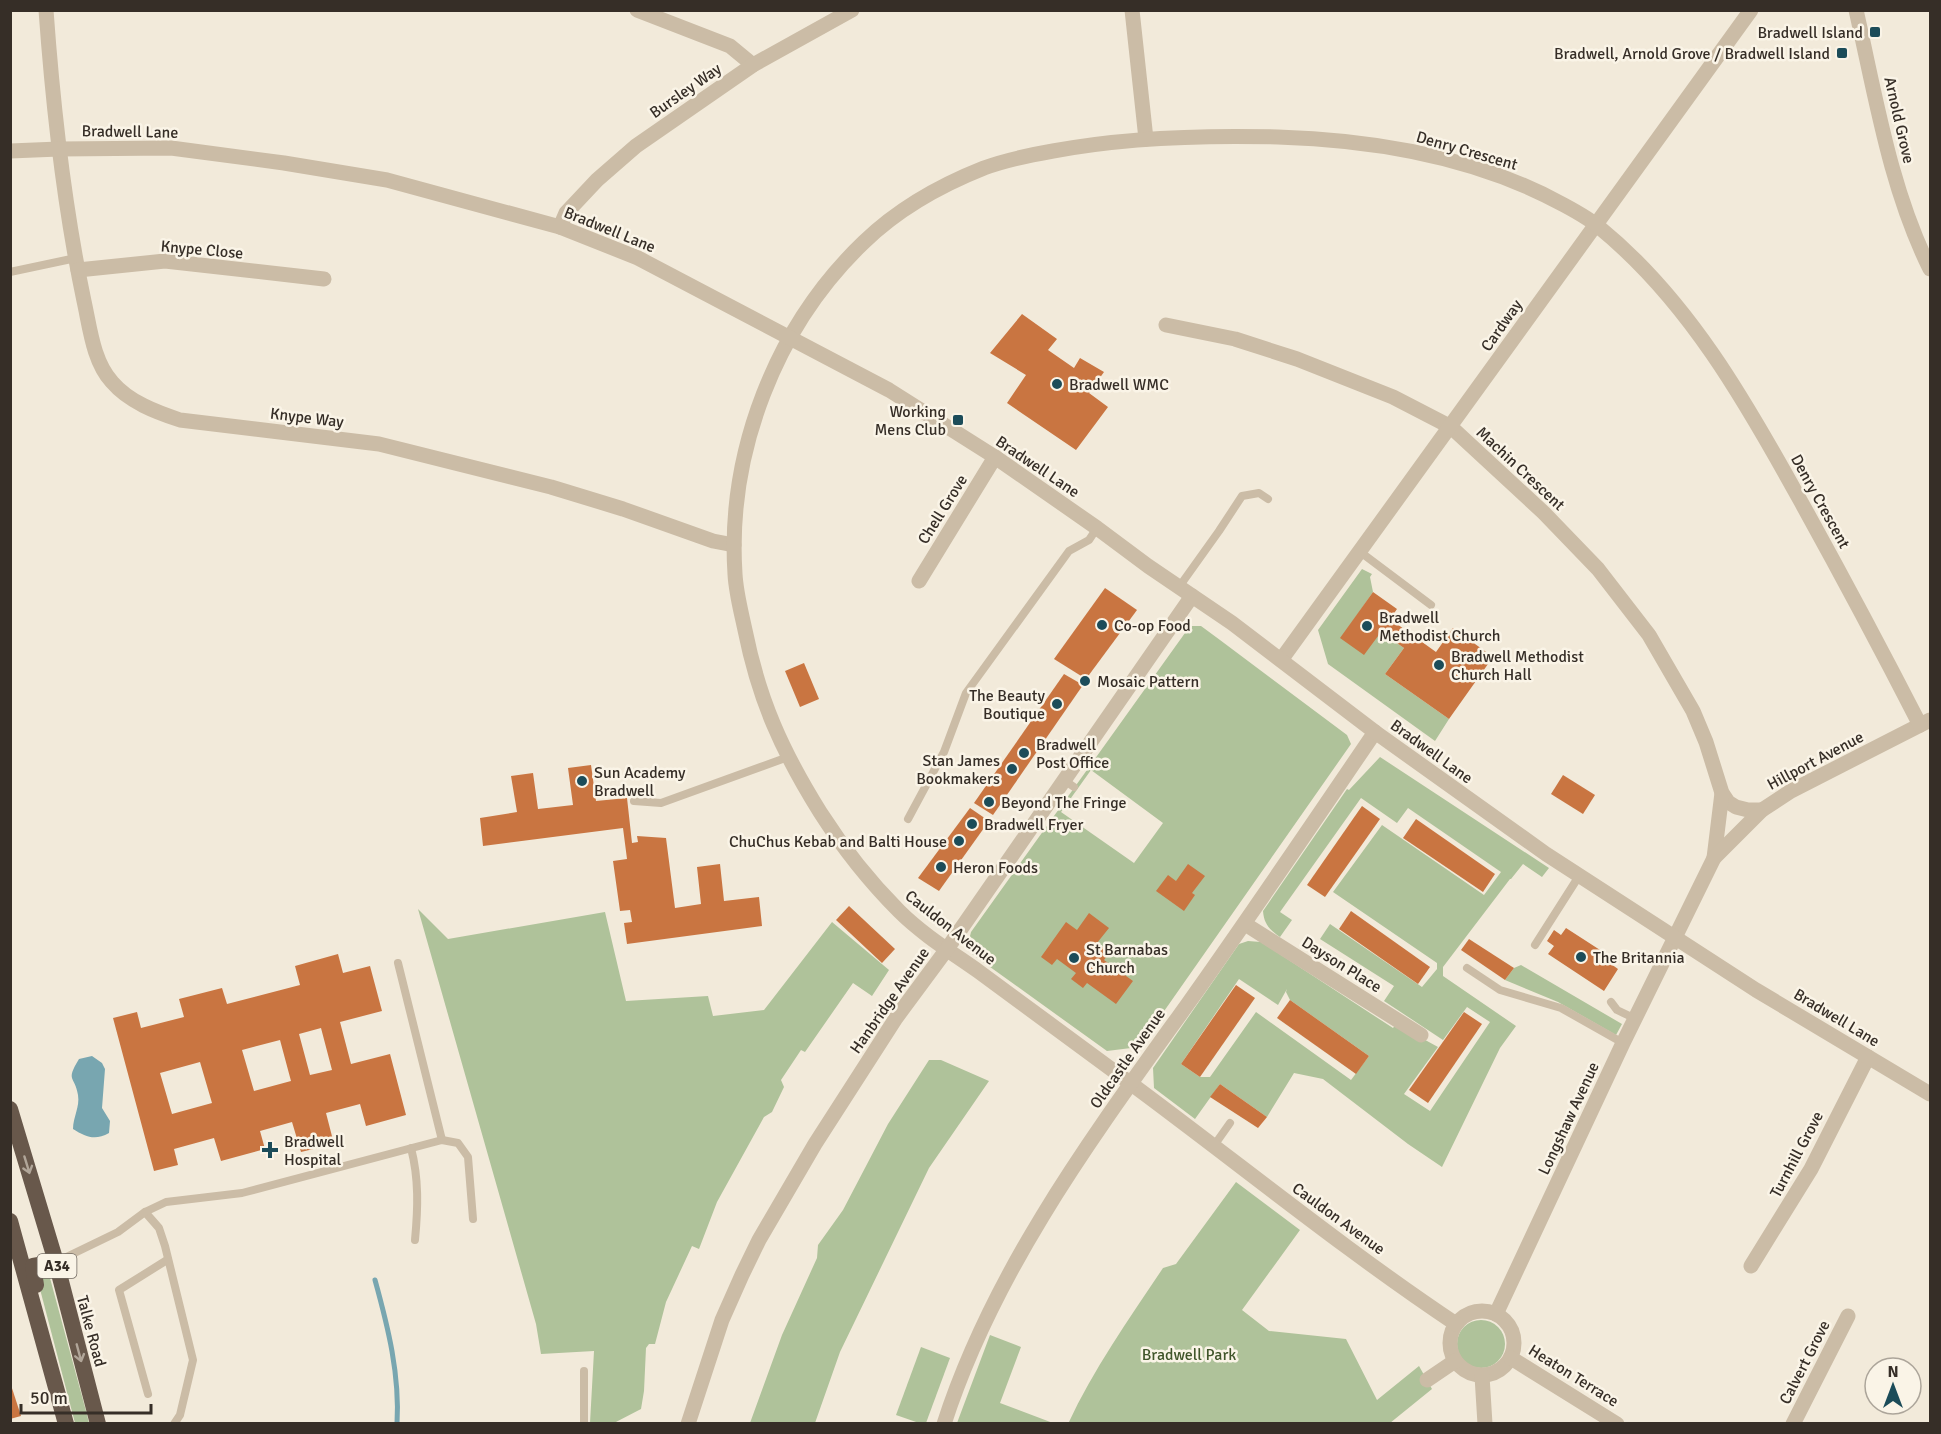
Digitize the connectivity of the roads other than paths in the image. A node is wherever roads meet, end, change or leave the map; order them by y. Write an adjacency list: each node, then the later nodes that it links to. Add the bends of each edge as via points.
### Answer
1 (637, 10): 7 (street, via 730,46)
2 (852, 10): 7 (street, Bursley Way)
3 (1132, 10): 8 (street)
4 (1751, 10): 11 (street, Cardway)
5 (1856, 10): 14 (street, Arnold Grove, via 1893,172)
6 (46, 11): 9 (street, Knype Way)
7 (753, 64): 12 (street, Bursley Way, via 636,146 566,213)
8 (1146, 139): 11 (street, Denry Crescent, via 1196,135 1270,137 1384,146 1441,157 1499,175); 18 (street, Denry Crescent, via 1042,152 990,165 945,185 904,209 864,242 817,295)
9 (59, 149): 10 (street, Bradwell Lane); 12 (street, Bradwell Lane, via 171,148 284,163 387,180); 13 (street, Knype Way)
10 (10, 151)
11 (1596, 223): 19 (street, Cardway); 30 (street, Denry Crescent, via 1636,261 1705,342 1770,446)
12 (560, 227): 18 (street, Bradwell Lane, via 638,258)
13 (77, 264): 15 (lane); 16 (street, Knype Close, via 165,261); 23 (street, Knype Way, via 99,360 112,382 151,410 180,420 379,444 550,487)
14 (1930, 269)
15 (10, 272)
16 (324, 279)
17 (1166, 325): 19 (street, Machin Crescent, via 1235,339 1297,359 1393,397)
18 (790, 338): 20 (street, Bradwell Lane, via 889,390); 23 (street, Cauldon Avenue, via 773,369 748,438)
19 (1451, 427): 24 (street, Cardway); 33 (street, Machin Crescent, via 1598,569 1649,635 1693,711)
20 (995, 457): 22 (street, Bradwell Lane); 25 (street, Chell Grove)
21 (1268, 499): 26 (lane, via 1259,493 1242,496)
22 (1097, 528): 26 (street, Bradwell Lane); 36 (lane, via 1089,540 1069,552 966,693 944,753)
23 (734, 545): 32 (street, Cauldon Avenue, via 735,581 752,662 773,728)
24 (1359, 551): 28 (lane); 29 (street, Cardway)
25 (919, 580)
26 (1179, 587): 27 (street, Bradwell Lane)
27 (1192, 596): 29 (street, Bradwell Lane); 42 (street, Hanbridge Avenue, via 1069,784)
28 (1431, 605)
29 (1281, 660): 31 (street, Bradwell Lane)
30 (1925, 722): 35 (street, Hillport Avenue)
31 (1375, 732): 38 (street, Bradwell Lane); 39 (street, Oldcastle Avenue)
32 (788, 757): 34 (lane, via 661,803); 42 (street, Cauldon Avenue, via 857,866 900,912)
33 (1722, 793): 35 (street, via 1736,807); 37 (street, Machin Crescent)
34 (634, 801)
35 (1762, 810): 37 (street, Hillport Avenue)
36 (908, 819)
37 (1714, 858): 40 (street, Hillport Avenue)
38 (1579, 876): 40 (street, Bradwell Lane); 41 (lane)
39 (1245, 924): 47 (street, Dayson Place); 50 (street, Oldcastle Avenue)
40 (1675, 939): 46 (street, Longshaw Avenue); 49 (street, Bradwell Lane)
41 (1535, 945)
42 (947, 949): 50 (street, Cauldon Avenue); 77 (street, Hanbridge Avenue, via 815,1144 759,1240 722,1320)
43 (398, 963): 54 (lane)
44 (1467, 968): 48 (lane, via 1500,990 1561,1008)
45 (1611, 1002): 46 (lane, via 1617,1010)
46 (1636, 1019): 48 (street, Longshaw Avenue)
47 (1421, 1035)
48 (1623, 1043): 64 (street, Longshaw Avenue)
49 (1868, 1057): 51 (street, Bradwell Lane); 63 (street, Turnhill Grove, via 1811,1169)
50 (1131, 1084): 55 (street, Cauldon Avenue); 78 (street, Oldcastle Avenue, via 1022,1251 987,1318)
51 (1930, 1094)
52 (10, 1109): 62 (highway, Talke Road / A34, one-way to 62)
53 (1230, 1123): 55 (lane)
54 (442, 1140): 56 (lane); 58 (lane, via 458,1143 468,1157)
55 (1213, 1147): 66 (street, Cauldon Avenue)
56 (411, 1148): 57 (lane, via 242,1193 166,1202); 60 (lane, via 419,1200)
57 (145, 1212): 61 (lane, via 159,1228); 62 (lane, via 118,1232)
58 (473, 1219)
59 (10, 1221): 73 (highway, A34)
60 (415, 1240)
61 (167, 1260): 72 (lane, via 119,1290); 75 (lane, via 193,1360 180,1415)
62 (56, 1262): 73 (highway, via 32,1269); 74 (highway, Talke Road / A34, one-way to 74)
63 (1751, 1266)
64 (1496, 1314): 66 (street, via 1470,1313); 67 (street, via 1512,1330)
65 (1848, 1316): 81 (street, Calvert Grove)
66 (1456, 1324): 68 (street, via 1449,1341)
67 (1511, 1358): 70 (street, via 1497,1372); 80 (street, Heaton Terrace)
68 (1455, 1361): 70 (street, via 1464,1370); 71 (street)
69 (584, 1371): 76 (lane)
70 (1482, 1376): 79 (street)
71 (1427, 1380)
72 (148, 1394)
73 (65, 1419)
74 (98, 1424)
75 (174, 1424)
76 (584, 1424)
77 (688, 1424)
78 (944, 1424)
79 (1485, 1424)
80 (1617, 1424)
81 (1793, 1424)

